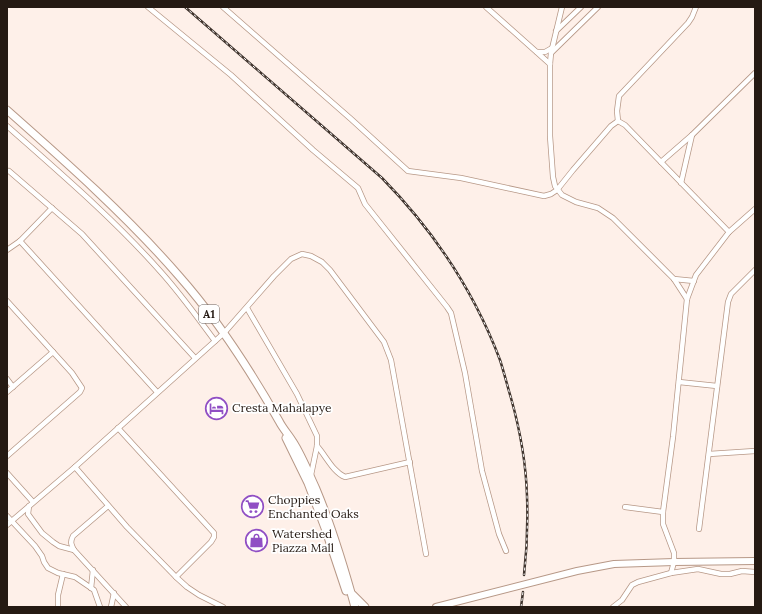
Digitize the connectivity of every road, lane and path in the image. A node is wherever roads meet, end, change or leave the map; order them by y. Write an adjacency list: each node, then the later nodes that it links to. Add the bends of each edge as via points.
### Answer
1 (148, 7): 61 (street, via 231,75 358,188 365,204 451,313 465,373 482,471)
2 (223, 7): 20 (street, via 408,171 461,178 544,196)
3 (486, 7): 10 (street)
4 (562, 7): 8 (street)
5 (581, 7): 8 (street)
6 (598, 7): 9 (street)
7 (696, 7): 14 (street, via 688,23 619,96)
8 (556, 31): 9 (street)
9 (551, 50): 10 (street); 11 (street)
10 (537, 52): 11 (street)
11 (550, 64): 20 (street, via 552,177)
12 (755, 73): 16 (street)
13 (7, 110): 32 (highway, A1, via 141,234 180,277)
14 (618, 121): 17 (street); 20 (street, via 611,126)
15 (7, 126): 33 (street, via 75,186 154,264)
16 (692, 135): 17 (street); 19 (street)
17 (661, 162): 19 (street)
18 (9, 171): 21 (street)
19 (681, 183): 23 (street)
20 (558, 190): 27 (street, via 562,195 598,208 613,218)
21 (52, 208): 24 (street); 35 (street, via 82,234)
22 (755, 209): 23 (street)
23 (729, 232): 28 (street)
24 (20, 240): 25 (street); 41 (street)
25 (7, 250)
26 (755, 270): 38 (street, via 729,298)
27 (674, 279): 28 (street); 29 (street)
28 (694, 281): 29 (street)
29 (687, 299): 37 (street)
30 (7, 301): 34 (street)
31 (247, 308): 32 (street); 43 (street, via 297,394 316,436); 47 (street, via 291,259 302,254 322,262 384,342 391,360)
32 (224, 333): 33 (street); 50 (highway, A1, via 282,427)
33 (215, 340): 35 (street)
34 (53, 352): 39 (street); 46 (street, via 77,378 82,388)
35 (195, 358): 41 (street)
36 (7, 380): 39 (street)
37 (679, 382): 38 (street); 55 (street)
38 (717, 386): 45 (street)
39 (13, 387): 40 (street)
40 (7, 392)
41 (156, 392): 42 (street)
42 (118, 428): 48 (street); 69 (street, via 214,533 211,542)
43 (317, 446): 47 (street, via 334,469 345,476); 50 (street)
44 (755, 451): 45 (street)
45 (709, 454): 59 (street)
46 (7, 456)
47 (410, 462): 62 (street)
48 (75, 467): 51 (street); 53 (street)
49 (7, 474): 51 (street)
50 (309, 480): 72 (highway, A1, via 330,525); 78 (highway, A1)
51 (33, 502): 52 (street)
52 (29, 506): 57 (street); 60 (street, via 28,514 42,533 59,546)
53 (108, 506): 60 (street, via 73,536 71,545); 69 (street)
54 (625, 507): 55 (street)
55 (663, 512): 64 (street, via 663,524 674,553)
56 (7, 516): 57 (street)
57 (12, 521): 58 (street); 68 (street, via 35,546 48,568)
58 (7, 525)
59 (699, 529)
60 (74, 550): 65 (street)
61 (506, 551)
62 (426, 554)
63 (755, 561): 64 (main road)
64 (674, 562): 67 (street); 81 (main road, via 614,564)
65 (93, 570): 70 (street); 71 (street)
66 (755, 572): 67 (street, via 721,574 698,569)
67 (671, 573): 82 (street, via 632,584 622,600)
68 (62, 574): 70 (street, via 75,577); 74 (street)
69 (176, 577): 73 (street, via 199,595)
70 (91, 588): 75 (street, via 95,591)
71 (114, 593): 76 (street); 77 (street)
72 (351, 593): 79 (highway, A1); 80 (highway)
73 (220, 606)
74 (58, 607)
75 (100, 607)
76 (111, 607)
77 (126, 607)
78 (351, 607)
79 (355, 607)
80 (366, 607)
81 (436, 607)
82 (612, 607)

